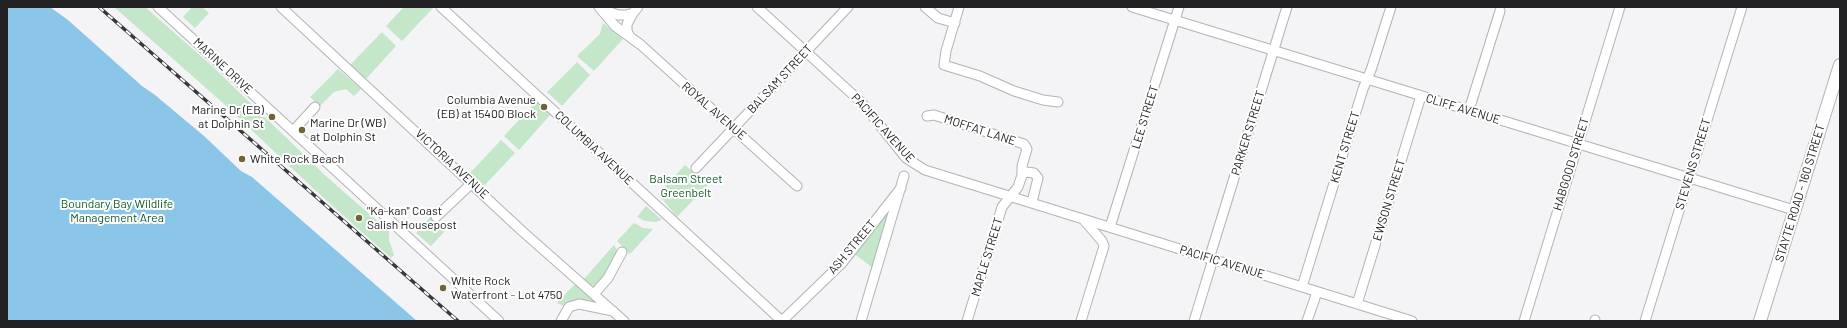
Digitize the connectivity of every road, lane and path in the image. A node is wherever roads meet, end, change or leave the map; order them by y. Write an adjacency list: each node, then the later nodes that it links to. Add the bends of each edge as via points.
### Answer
1 (158, 7): 30 (street, MARINE DRIVE)
2 (281, 7): 36 (street, VICTORIA AVENUE)
3 (441, 7): 55 (street, COLUMBIA AVENUE)
4 (757, 7): 21 (street, PACIFIC AVENUE)
5 (848, 7): 21 (street, BALSAM STREET)
6 (925, 7): 18 (street, via 938,18)
7 (959, 7): 18 (street)
8 (1132, 7): 17 (street, CLIFF AVENUE)
9 (1179, 7): 17 (street, LEE STREET)
10 (1287, 7): 20 (street, PARKER STREET)
11 (1391, 7): 23 (street, KENT STREET)
12 (1620, 7): 31 (street, HABGOOD STREET)
13 (1742, 7): 35 (street, STEVENS STREET)
14 (600, 8): 15 (street, via 618,15); 19 (street, ROYAL AVENUE, via 615,26)
15 (635, 10): 19 (street, via 627,24)
16 (1500, 11): 27 (street)
17 (1175, 20): 20 (street, CLIFF AVENUE); 44 (street, LEE STREET)
18 (954, 23): 25 (street, via 944,65 1021,93)
19 (630, 36): 29 (street, ROYAL AVENUE)
20 (1273, 50): 23 (street, CLIFF AVENUE); 46 (street, PARKER STREET)
21 (807, 51): 29 (street, BALSAM STREET); 39 (street, PACIFIC AVENUE, via 862,103 912,163 925,170)
22 (1840, 65): 41 (main road, STAYTE ROAD - 160 STREET)
23 (1367, 79): 24 (street, CLIFF AVENUE); 47 (street, KENT STREET)
24 (1421, 96): 27 (street, CLIFF AVENUE); 50 (street, EWSON STREET)
25 (1058, 102)
26 (315, 107): 30 (street)
27 (1469, 110): 31 (street, CLIFF AVENUE)
28 (927, 116): 33 (street, MOFFAT LANE, via 934,115 1024,144 1027,149)
29 (734, 128): 32 (street, BALSAM STREET); 37 (street, ROYAL AVENUE)
30 (293, 131): 52 (street, MARINE DRIVE)
31 (1577, 143): 35 (street, CLIFF AVENUE); 62 (street, HABGOOD STREET)
32 (696, 168)
33 (1022, 175): 39 (street); 40 (street, via 1032,172 1038,178)
34 (904, 176): 38 (street)
35 (1689, 178): 41 (street, CLIFF AVENUE); 63 (street, STEVENS STREET)
36 (472, 183): 42 (street); 49 (street, VICTORIA AVENUE)
37 (798, 186)
38 (901, 188): 55 (street, ASH STREET, via 842,263); 56 (street)
39 (1012, 196): 40 (street, PACIFIC AVENUE); 57 (street, MAPLE STREET, via 1002,207)
40 (1032, 202): 43 (street, PACIFIC AVENUE)
41 (1794, 210): 64 (main road, STAYTE ROAD - 160 STREET)
42 (436, 217)
43 (1083, 219): 44 (street, PACIFIC AVENUE); 58 (street, via 1102,241 1103,249)
44 (1110, 227): 46 (street, PACIFIC AVENUE)
45 (622, 252): 49 (street, via 608,278)
46 (1211, 259): 47 (street, PACIFIC AVENUE); 59 (street, PARKER STREET)
47 (1302, 287): 48 (street, PACIFIC AVENUE)
48 (1317, 292): 50 (street, PACIFIC AVENUE); 60 (street)
49 (594, 294): 51 (street, VICTORIA AVENUE)
50 (1357, 304): 61 (street, PACIFIC AVENUE)
51 (613, 311): 53 (street, via 579,304 569,307); 54 (street, VICTORIA AVENUE)
52 (499, 321)
53 (561, 321)
54 (624, 321)
55 (782, 321)
56 (861, 321)
57 (967, 321)
58 (1081, 321)
59 (1194, 321)
60 (1307, 321)
61 (1412, 321)
62 (1524, 321)
63 (1645, 321)
64 (1760, 321)

